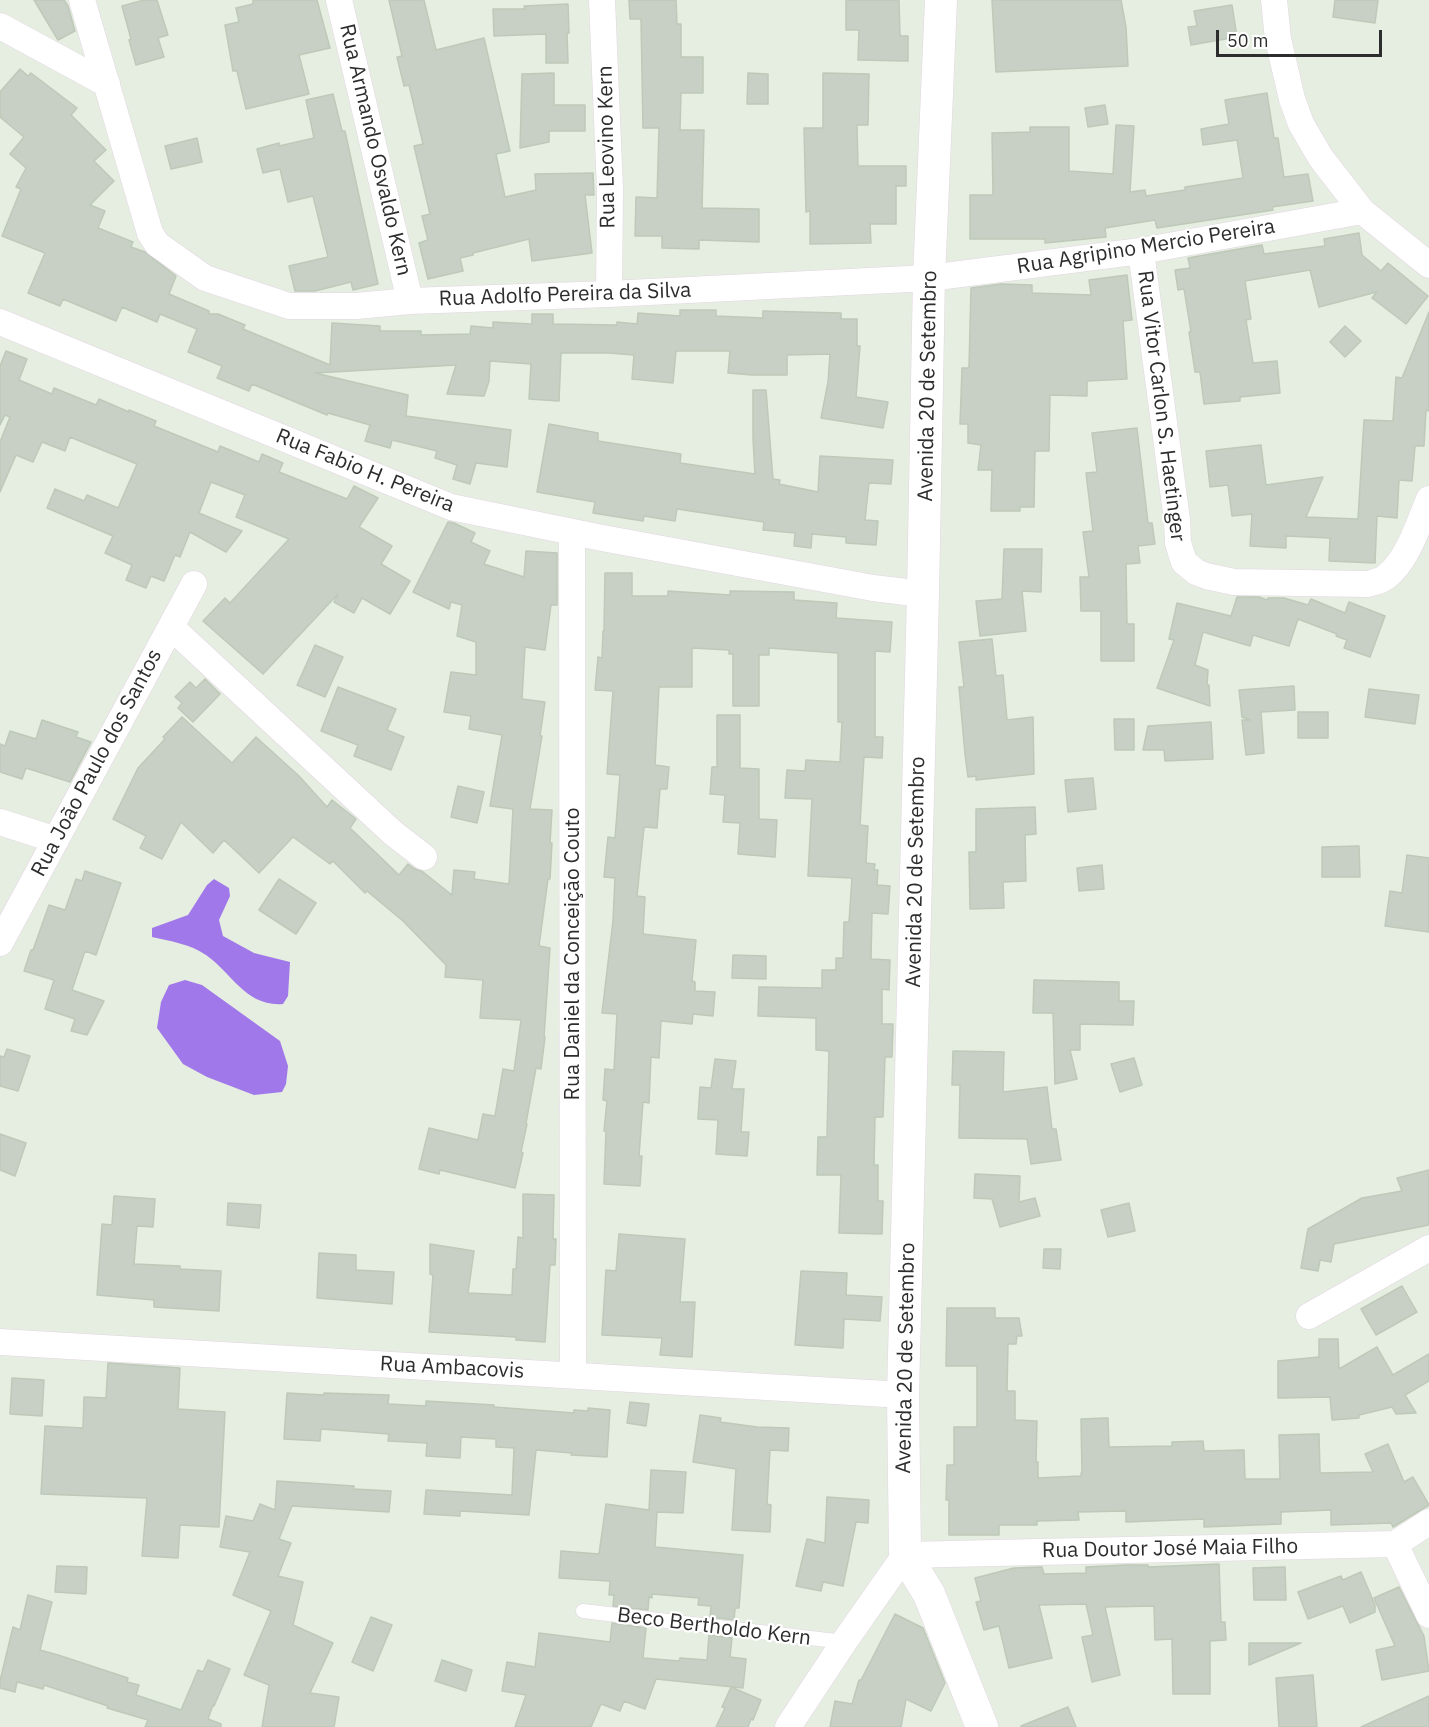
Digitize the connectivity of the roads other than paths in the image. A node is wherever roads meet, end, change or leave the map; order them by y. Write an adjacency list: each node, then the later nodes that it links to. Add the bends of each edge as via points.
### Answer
1 (82, 0): 7 (street, Rua Adolfo Pereira da Silva)
2 (339, 0): 13 (street, Rua Armando Osvaldo Kern)
3 (602, 0): 12 (street, Rua Leovino Kern)
4 (942, 0): 11 (street, Avenida 20 de Setembro)
5 (1274, 0): 8 (street, via 1278,39 1301,124 1321,158)
6 (0, 26): 7 (street)
7 (107, 84): 13 (street, Rua Adolfo Pereira da Silva, via 150,233 157,244 205,278 289,306)
8 (1362, 211): 9 (street, Rua Agripino Mercio Pereira); 10 (street)
9 (1141, 251): 11 (street, Rua Agripino Mercio Pereira); 15 (street, Rua Vitor Carlon S. Haetinger, via 1178,543 1184,562 1196,572 1234,582 1368,584 1384,579 1394,569 1411,543)
10 (1429, 266)
11 (929, 278): 12 (street, Rua Adolfo Pereira da Silva); 18 (street, Avenida 20 de Setembro)
12 (609, 294): 13 (street, Rua Adolfo Pereira da Silva)
13 (410, 301)
14 (0, 322): 16 (street, Rua Fabio H. Pereira, via 451,507)
15 (1429, 499)
16 (572, 532): 18 (street, Rua Fabio H. Pereira); 27 (street, Rua Daniel da Conceição Couto)
17 (194, 584): 19 (street, Rua João Paulo dos Santos)
18 (923, 594): 28 (street, Avenida 20 de Setembro)
19 (171, 627): 21 (street, Rua João Paulo dos Santos); 22 (street)
20 (0, 822): 21 (street)
21 (56, 840): 23 (street, Rua João Paulo dos Santos)
22 (423, 857)
23 (0, 943)
24 (1429, 1248): 25 (street)
25 (1309, 1316)
26 (0, 1342): 27 (street, Rua Ambacovis)
27 (573, 1375): 28 (street, Rua Ambacovis)
28 (903, 1395): 31 (street, Avenida 20 de Setembro)
29 (1429, 1522): 30 (street)
30 (1395, 1544): 31 (street, Rua Doutor José Maia Filho); 33 (street)
31 (905, 1555): 34 (street); 36 (street, via 929,1594)
32 (583, 1611): 34 (lane, Beco Bertholdo Kern)
33 (1429, 1615)
34 (844, 1642): 35 (street)
35 (788, 1727)
36 (982, 1727)

